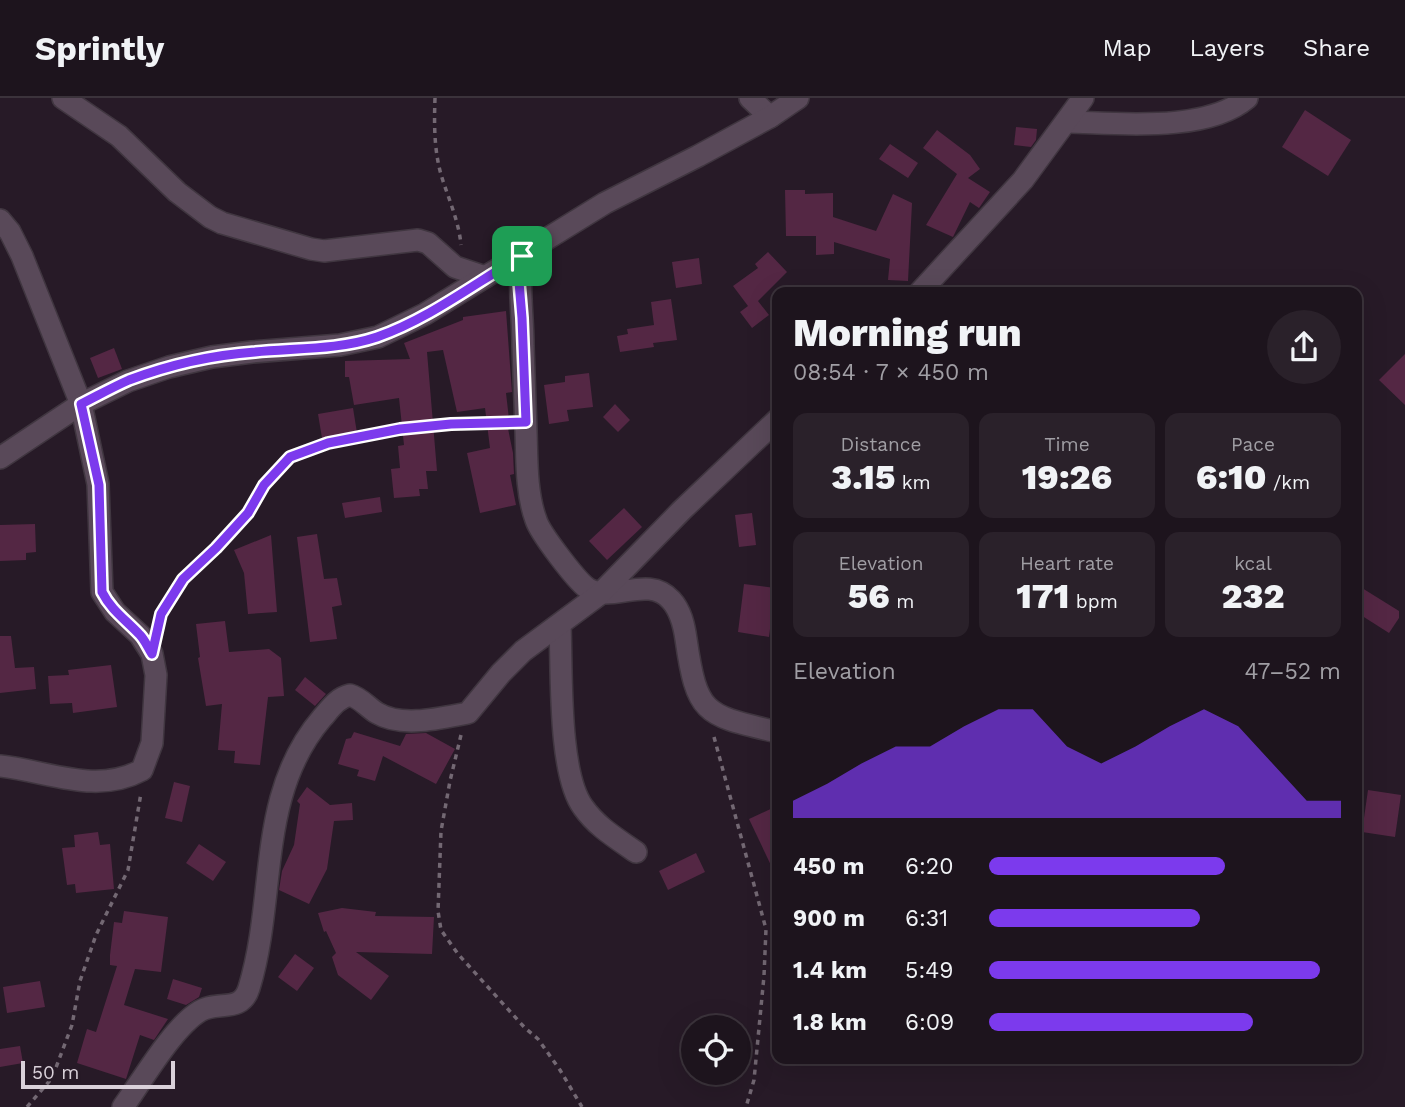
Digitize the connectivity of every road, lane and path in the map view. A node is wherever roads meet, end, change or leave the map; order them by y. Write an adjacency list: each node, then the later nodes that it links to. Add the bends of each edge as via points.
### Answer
1 (63, 98): 11 (street, via 119,136 177,192 222,223 324,251 418,240)
2 (435, 98): 11 (path, via 438,161 461,243)
3 (750, 98): 7 (street)
4 (797, 98): 7 (street)
5 (1083, 98): 8 (street)
6 (1247, 98): 8 (street, via 1196,120)
7 (770, 117): 10 (street, via 605,203)
8 (1067, 122): 13 (street, via 993,214)
9 (0, 220): 14 (street, via 22,256)
10 (522, 256): 12 (street); 15 (street, via 519,282)
11 (456, 267): 12 (street)
12 (485, 277): 14 (street, via 378,337 201,360 128,381)
13 (925, 287)
14 (81, 404): 17 (street); 20 (street, via 99,485 102,592)
15 (526, 422): 18 (street, via 535,519 585,587); 20 (path, via 400,429 328,443 290,457 264,485 240,522 183,579 161,614)
16 (772, 424): 18 (street)
17 (0, 458)
18 (600, 594): 19 (street); 21 (street, via 647,589 669,597 680,611 696,693)
19 (560, 626): 22 (street, via 523,651); 26 (street, via 569,773 581,805 601,828)
20 (152, 654): 25 (street, via 156,675 152,743)
21 (705, 707): 23 (street, via 723,719); 30 (path, via 766,929 754,1080)
22 (468, 713): 28 (street, via 398,720 378,714 350,695 328,711 297,751 285,778 246,996 232,1006 198,1012); 29 (path, via 441,831 441,930 538,1039)
23 (772, 731)
24 (0, 766): 25 (street, via 96,782 115,781)
25 (142, 770): 27 (path, via 128,870 96,935 80,981 72,1025 52,1078)
26 (636, 852)
27 (27, 1107)
28 (124, 1107)
29 (582, 1107)
30 (746, 1107)

